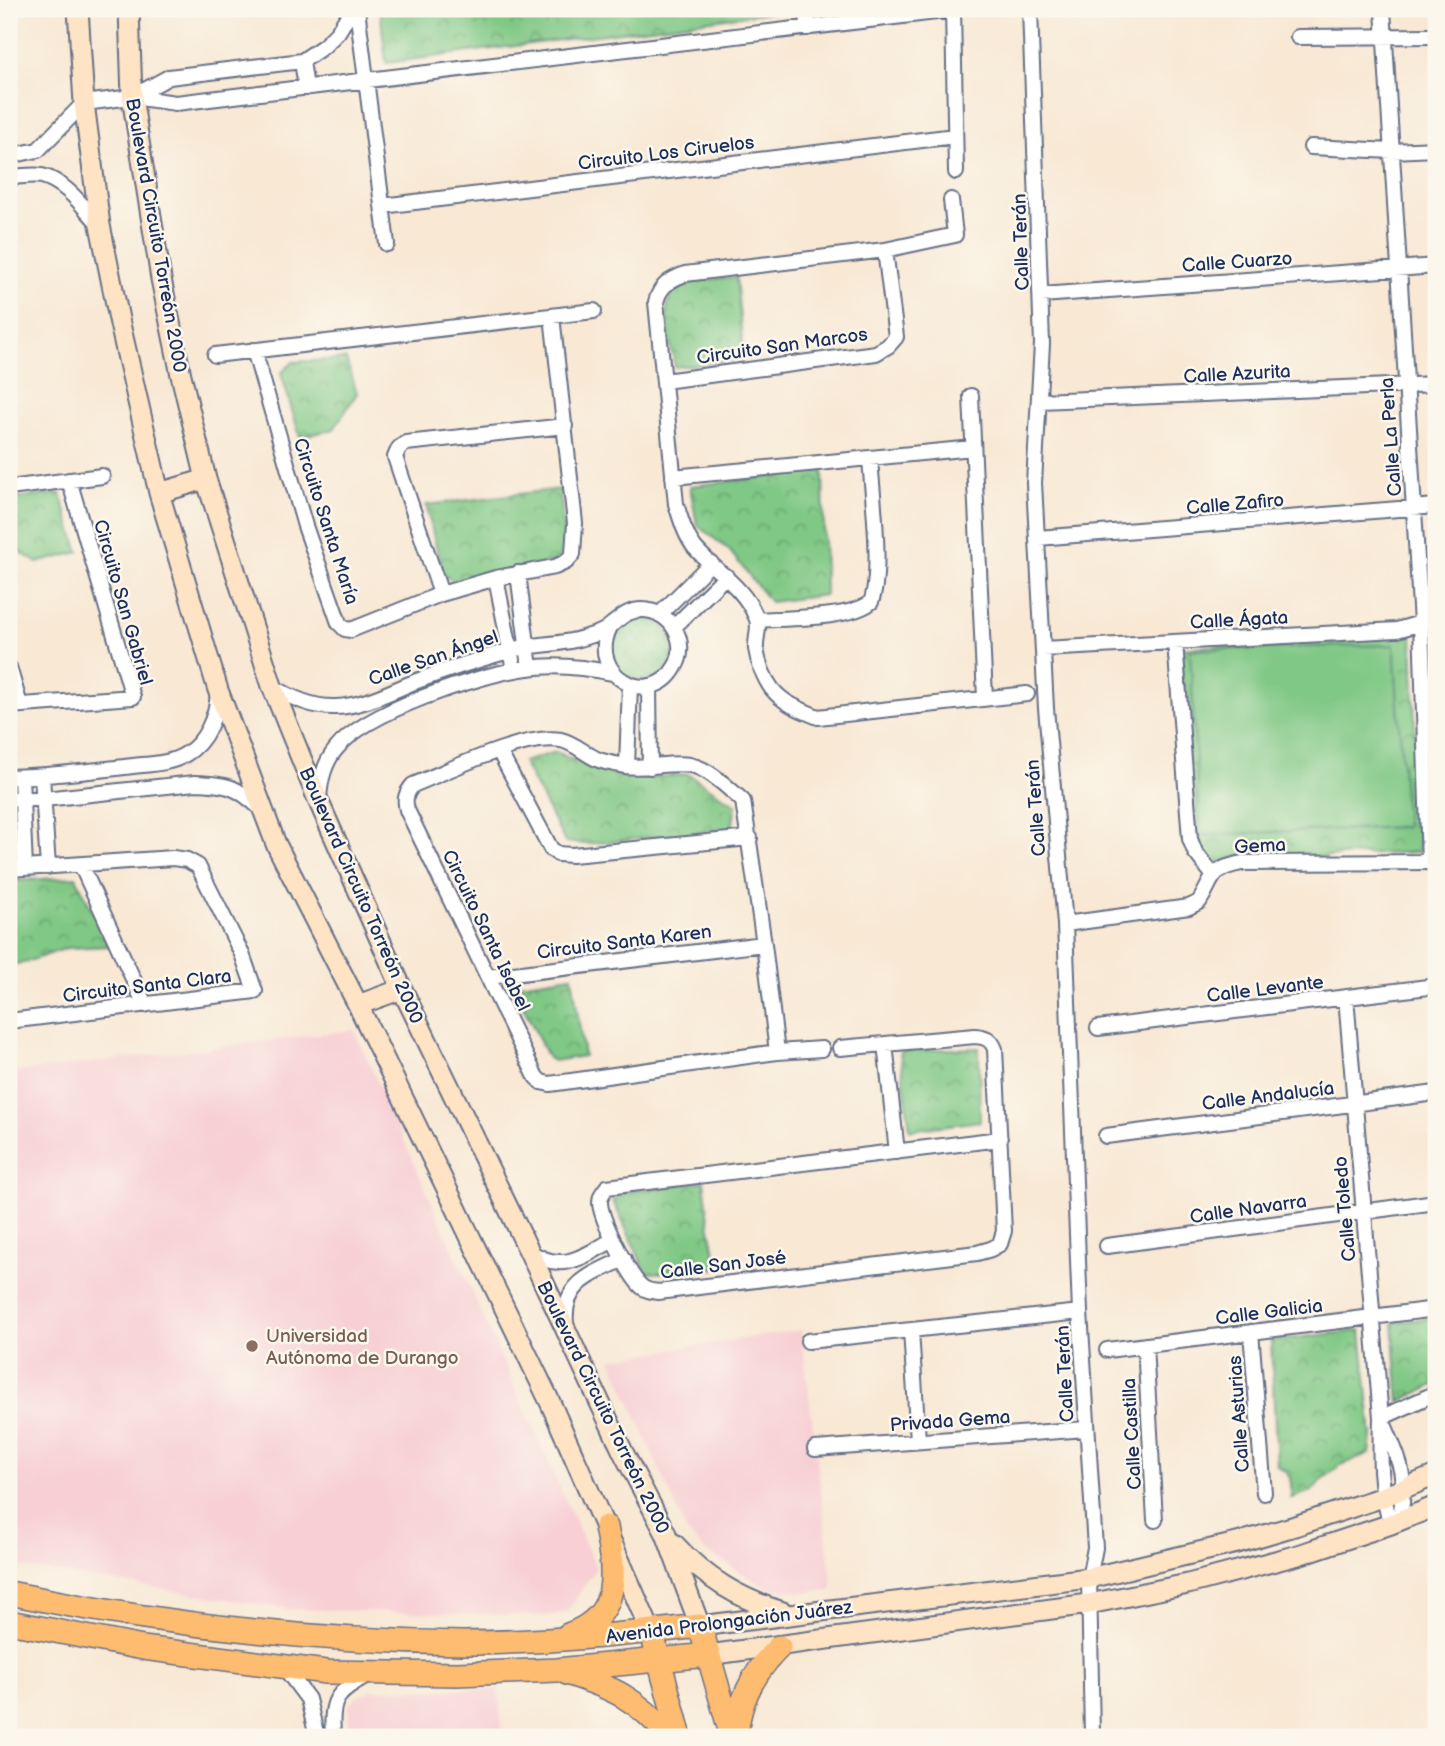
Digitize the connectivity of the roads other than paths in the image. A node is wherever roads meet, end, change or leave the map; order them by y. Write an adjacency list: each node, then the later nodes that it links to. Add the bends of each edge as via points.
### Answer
1 (78, 9): 17 (main road)
2 (129, 9): 16 (main road, Boulevard Circuito Torreón 2000)
3 (352, 9): 13 (street, via 338,32)
4 (357, 9): 14 (street)
5 (807, 9): 9 (street)
6 (1030, 9): 34 (street, Calle Terán)
7 (1383, 9): 10 (street, Calle La Perla)
8 (953, 10): 9 (street); 18 (street)
9 (808, 28): 14 (street)
10 (1385, 36): 11 (street); 12 (street); 22 (street, Calle La Perla)
11 (1436, 36)
12 (1298, 37)
13 (302, 61): 15 (street); 16 (street, via 169,77)
14 (366, 81): 15 (street); 28 (street)
15 (306, 88): 16 (street, via 176,103)
16 (132, 97): 17 (street); 49 (main road, Boulevard Circuito Torreón 2000, via 161,279)
17 (84, 103): 21 (street); 29 (main road)
18 (955, 135): 24 (street); 28 (street, Circuito Los Ciruelos)
19 (1311, 147): 22 (street)
20 (1436, 149): 22 (street)
21 (38, 150): 23 (street); 25 (street)
22 (1392, 151): 33 (street, Calle La Perla)
23 (9, 156)
24 (956, 172)
25 (41, 176): 26 (street); 29 (street, via 71,194)
26 (9, 177)
27 (951, 200): 31 (street, via 955,235)
28 (382, 206): 30 (street)
29 (100, 225): 52 (main road)
30 (387, 244)
31 (885, 250): 39 (street, via 685,274 665,284 656,302); 39 (street, Circuito San Marcos, via 896,337 888,346 876,353)
32 (1436, 266): 33 (street, Calle Cuarzo)
33 (1398, 268): 34 (street, Calle Cuarzo); 41 (street, Calle La Perla)
34 (1041, 295): 43 (street, Calle Terán)
35 (594, 311): 36 (street)
36 (552, 316): 37 (street); 44 (street, Circuito Santa María)
37 (254, 350): 38 (street); 60 (street, Circuito Santa María, via 305,526 341,626 355,629)
38 (215, 355)
39 (664, 381): 48 (street)
40 (1436, 384): 41 (street, Calle Azurita)
41 (1406, 385): 43 (street, Calle Azurita); 54 (street, Calle La Perla)
42 (971, 396): 45 (street)
43 (1040, 401): 55 (street, Calle Terán, via 1034,483)
44 (565, 426): 57 (street, Circuito Santa María, via 575,523 573,554 555,567); 60 (street, via 405,443 399,448 395,457)
45 (973, 448): 46 (street); 79 (street)
46 (870, 458): 48 (street); 62 (street, via 876,557 872,602 840,614)
47 (102, 476): 50 (street)
48 (673, 478): 56 (street, via 684,530)
49 (206, 479): 52 (main road); 75 (main road, Boulevard Circuito Torreón 2000)
50 (69, 480): 51 (street); 80 (street, Circuito San Gabriel, via 134,697)
51 (9, 488)
52 (159, 493): 77 (main road)
53 (1436, 506): 54 (street, Calle Zafiro)
54 (1414, 508): 55 (street, Calle Zafiro); 63 (street, Calle La Perla)
55 (1038, 538): 68 (street, Calle Terán)
56 (711, 563): 58 (street); 61 (street)
57 (518, 573): 59 (street, Circuito Santa María); 67 (street)
58 (726, 576): 62 (street); 64 (street)
59 (496, 578): 60 (street, Circuito Santa María); 69 (street)
60 (441, 594)
61 (660, 614): 64 (street); 65 (street, via 632,611)
62 (758, 620): 79 (street, via 756,649 763,674 788,704 818,717)
63 (1429, 622): 66 (street, Calle Ágata, via 1397,631); 91 (street, Calle La Perla)
64 (674, 626): 76 (street, via 681,647 675,668)
65 (610, 628): 67 (street, Calle San Ángel, via 584,638); 73 (street, via 604,656)
66 (1175, 642): 68 (street, Calle Ágata); 96 (street, via 1190,839)
67 (527, 646): 69 (street, Calle San Ángel); 71 (street)
68 (1042, 649): 97 (street, Calle Terán)
69 (509, 650): 72 (street); 75 (street, Calle San Ángel, via 355,705 318,706)
70 (9, 667): 80 (street)
71 (530, 668): 72 (street, Calle San Ángel); 73 (street, Calle San Ángel)
72 (514, 670): 88 (street, Calle San Ángel, via 430,696 362,726 326,764)
73 (612, 673): 74 (street)
74 (630, 685): 76 (street); 82 (street)
75 (272, 686): 88 (main road, Boulevard Circuito Torreón 2000)
76 (649, 686): 83 (street)
77 (218, 690): 84 (street, via 216,714 204,736 186,754 168,761); 89 (main road)
78 (1027, 694): 79 (street)
79 (985, 698)
80 (14, 706)
81 (499, 751): 82 (street, Circuito Santa Isabel, via 558,740 600,760); 90 (street, via 551,849 558,854); 99 (street, Circuito Santa Isabel, via 413,785 405,797)
82 (626, 766): 83 (street, Circuito Santa Isabel)
83 (650, 767): 90 (street, Circuito Santa Isabel, via 698,767 724,783 743,801)
84 (42, 775): 85 (street); 87 (street)
85 (15, 777): 86 (street)
86 (15, 799): 87 (street); 94 (street)
87 (44, 799): 89 (street, via 220,784 243,792); 93 (street)
88 (318, 800): 101 (main road, Boulevard Circuito Torreón 2000)
89 (264, 812): 104 (main road)
90 (750, 838): 98 (street, Circuito Santa Isabel)
91 (1433, 863): 96 (street, Gema, via 1242,863)
92 (81, 865): 93 (street, Circuito Santa Clara); 103 (street); 103 (street, Circuito Santa Clara, via 173,858 198,866 242,954 255,991)
93 (48, 867): 94 (street, Circuito Santa Clara)
94 (25, 868): 95 (street, Circuito Santa Clara)
95 (9, 869)
96 (1213, 875): 97 (street, Gema, via 1199,902 1189,907)
97 (1065, 924): 123 (street, Calle Terán)
98 (764, 944): 99 (street, Circuito Santa Karen); 110 (street, Circuito Santa Isabel)
99 (488, 976): 110 (street, Circuito Santa Isabel, via 541,1082)
100 (1436, 986): 102 (street, Calle Levante)
101 (402, 989): 104 (main road); 120 (main road, Boulevard Circuito Torreón 2000)
102 (1346, 997): 106 (street, Calle Levante); 112 (street, Calle Toledo)
103 (145, 1005): 105 (street, Circuito Santa Clara)
104 (358, 1005): 143 (main road)
105 (9, 1021)
106 (1098, 1028)
107 (885, 1044): 108 (street); 114 (street, Calle San José, via 988,1038 996,1049); 115 (street)
108 (840, 1048)
109 (822, 1049): 110 (street, Circuito Santa Isabel)
110 (777, 1052)
111 (1436, 1093): 112 (street, Calle Andalucía)
112 (1354, 1103): 113 (street, Calle Andalucía); 117 (street, Calle Toledo)
113 (1105, 1136)
114 (1000, 1139): 115 (street, Calle San José); 121 (street, Calle San José, via 1004,1231 1000,1244 992,1249 658,1292 640,1285)
115 (897, 1152): 118 (street, Calle San José, via 607,1187 600,1205)
116 (1436, 1202): 117 (street, Calle Navarra)
117 (1364, 1212): 119 (street, Calle Navarra); 124 (street, Calle Toledo)
118 (613, 1240): 120 (street, via 571,1262 556,1264); 121 (street, Calle San José)
119 (1107, 1246)
120 (529, 1251): 125 (main road, Boulevard Circuito Torreón 2000)
121 (624, 1259): 125 (street, via 579,1283 564,1312)
122 (1436, 1309): 124 (street, Calle Galicia)
123 (1080, 1312): 126 (street); 133 (street, Calle Terán)
124 (1373, 1317): 127 (street, Calle Galicia); 132 (street, Calle Toledo)
125 (566, 1328): 144 (main road, Boulevard Circuito Torreón 2000)
126 (911, 1330): 128 (street); 134 (street)
127 (1251, 1332): 129 (street, Calle Galicia); 138 (street, Calle Asturias)
128 (808, 1341)
129 (1145, 1345): 130 (street, Calle Galicia); 141 (street, Calle Castilla)
130 (1107, 1350)
131 (1436, 1392): 132 (street)
132 (1381, 1418): 137 (street, Calle Toledo, via 1400,1461); 139 (street, Calle Toledo)
133 (1087, 1429): 134 (street, Privada Gema); 145 (street, Calle Terán, via 1095,1548)
134 (918, 1441): 135 (street, Privada Gema)
135 (816, 1449)
136 (1436, 1475): 137 (main road, Avenida Prolongación Juárez)
137 (1405, 1489): 139 (main road, Avenida Prolongación Juárez); 142 (street, Calle Toledo)
138 (1264, 1493)
139 (1383, 1497): 142 (street, Calle Toledo); 145 (main road, Avenida Prolongación Juárez, via 1237,1543)
140 (1436, 1506): 142 (main road, Avenida Prolongación Juárez)
141 (1155, 1520)
142 (1395, 1522): 147 (main road, Avenida Prolongación Juárez, via 1298,1555)
143 (606, 1527): 151 (main road); 152 (main road, via 614,1569 611,1594 589,1626)
144 (666, 1534): 148 (main road, via 691,1563 721,1586); 150 (main road, Boulevard Circuito Torreón 2000)
145 (1089, 1578): 147 (street, Calle Terán); 148 (main road, Avenida Prolongación Juárez)
146 (9, 1593): 152 (main road, Avenida Prolongación Juárez, via 96,1611 233,1630 464,1643)
147 (1089, 1604): 153 (main road, Avenida Prolongación Juárez); 164 (street, Calle Terán)
148 (791, 1614): 150 (main road, Avenida Prolongación Juárez)
149 (9, 1622): 156 (main road, Avenida Prolongación Juárez, via 143,1648)
150 (700, 1626): 151 (main road, Avenida Prolongación Juárez); 154 (main road, Boulevard Circuito Torreón 2000)
151 (651, 1632): 152 (main road, Avenida Prolongación Juárez); 155 (main road)
152 (557, 1639)
153 (779, 1647): 154 (main road, Avenida Prolongación Juárez); 163 (main road, via 760,1666 737,1716)
154 (708, 1655): 155 (main road, Avenida Prolongación Juárez); 163 (main road, Boulevard Circuito Torreón 2000)
155 (659, 1659): 157 (main road, Avenida Prolongación Juárez); 162 (main road)
156 (284, 1667): 158 (main road, Avenida Prolongación Juárez); 159 (street, via 309,1699)
157 (557, 1670): 158 (main road, Avenida Prolongación Juárez); 161 (main road, via 600,1683 631,1699)
158 (373, 1673): 160 (street, via 346,1687 334,1701)
159 (317, 1737)
160 (333, 1737)
161 (670, 1737)
162 (680, 1737)
163 (734, 1737)
164 (1092, 1737)

